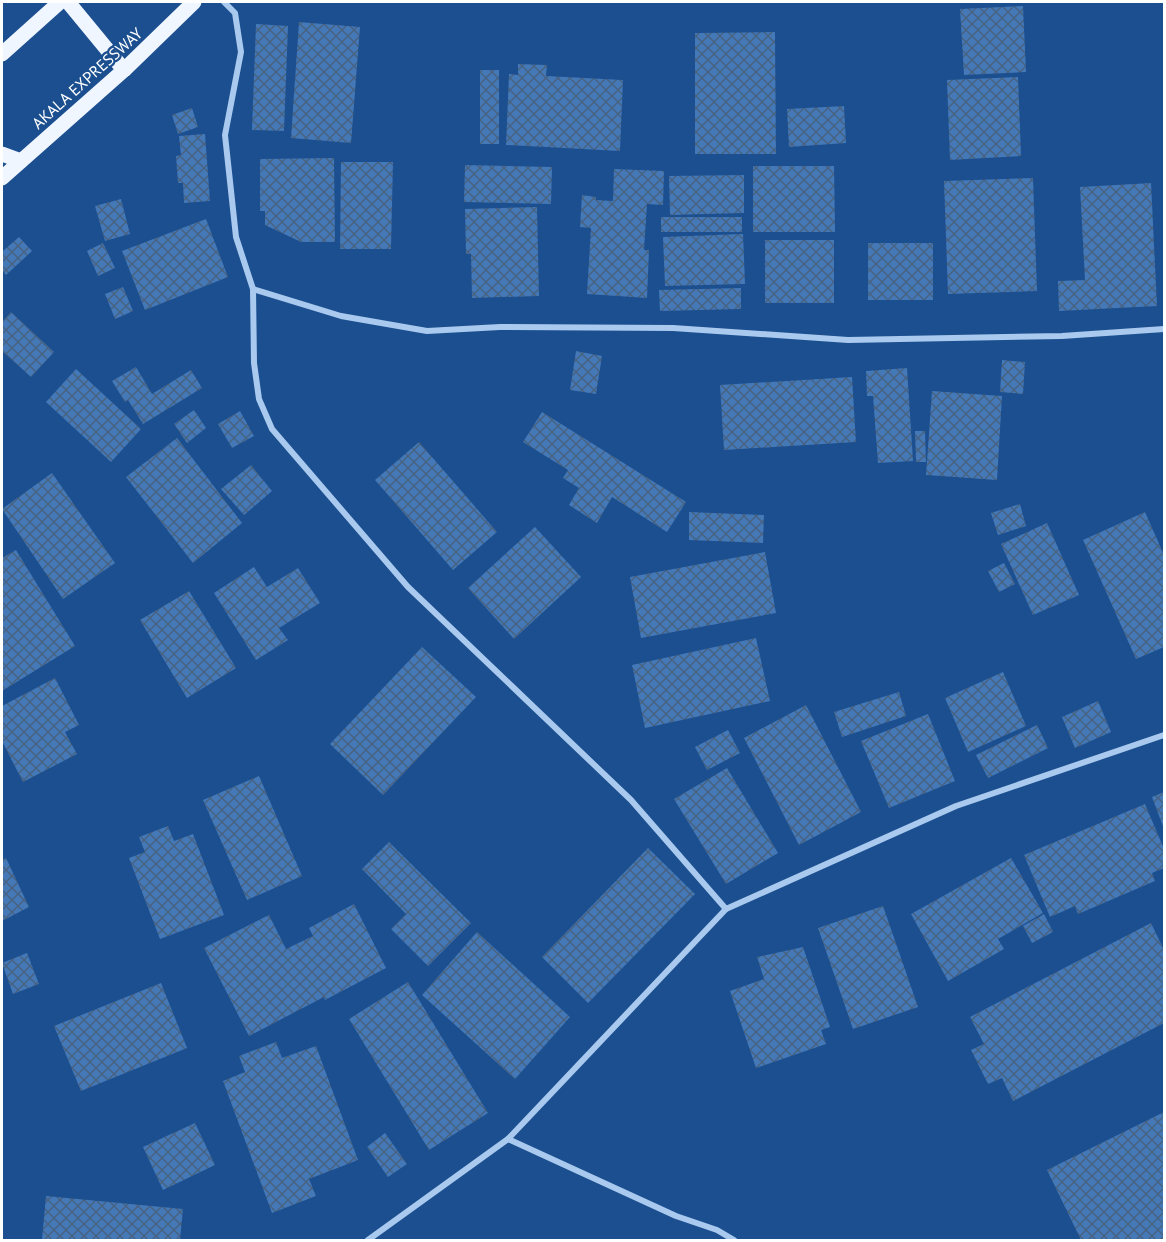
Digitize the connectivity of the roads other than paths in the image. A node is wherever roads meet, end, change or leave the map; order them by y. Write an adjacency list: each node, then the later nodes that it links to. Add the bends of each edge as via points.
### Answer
1 (60, 2): 5 (main road)
2 (68, 2): 6 (main road)
3 (194, 2): 6 (main road, AKALA EXPRESSWAY)
4 (224, 2): 10 (street, via 235,13 241,52 225,135 236,237)
5 (2, 54)
6 (124, 70): 8 (main road, AKALA EXPRESSWAY)
7 (2, 154): 8 (main road)
8 (21, 161): 9 (main road, AKALA EXPRESSWAY)
9 (2, 178)
10 (253, 289): 11 (street, via 341,316 427,331 500,327 673,328 848,340 1072,336); 13 (street, via 254,363 259,399 272,429 408,587 631,800)
11 (1164, 329)
12 (1164, 735): 13 (street, via 956,807)
13 (726, 909): 14 (street)
14 (508, 1139): 15 (street); 16 (street)
15 (368, 1240)
16 (734, 1240)

